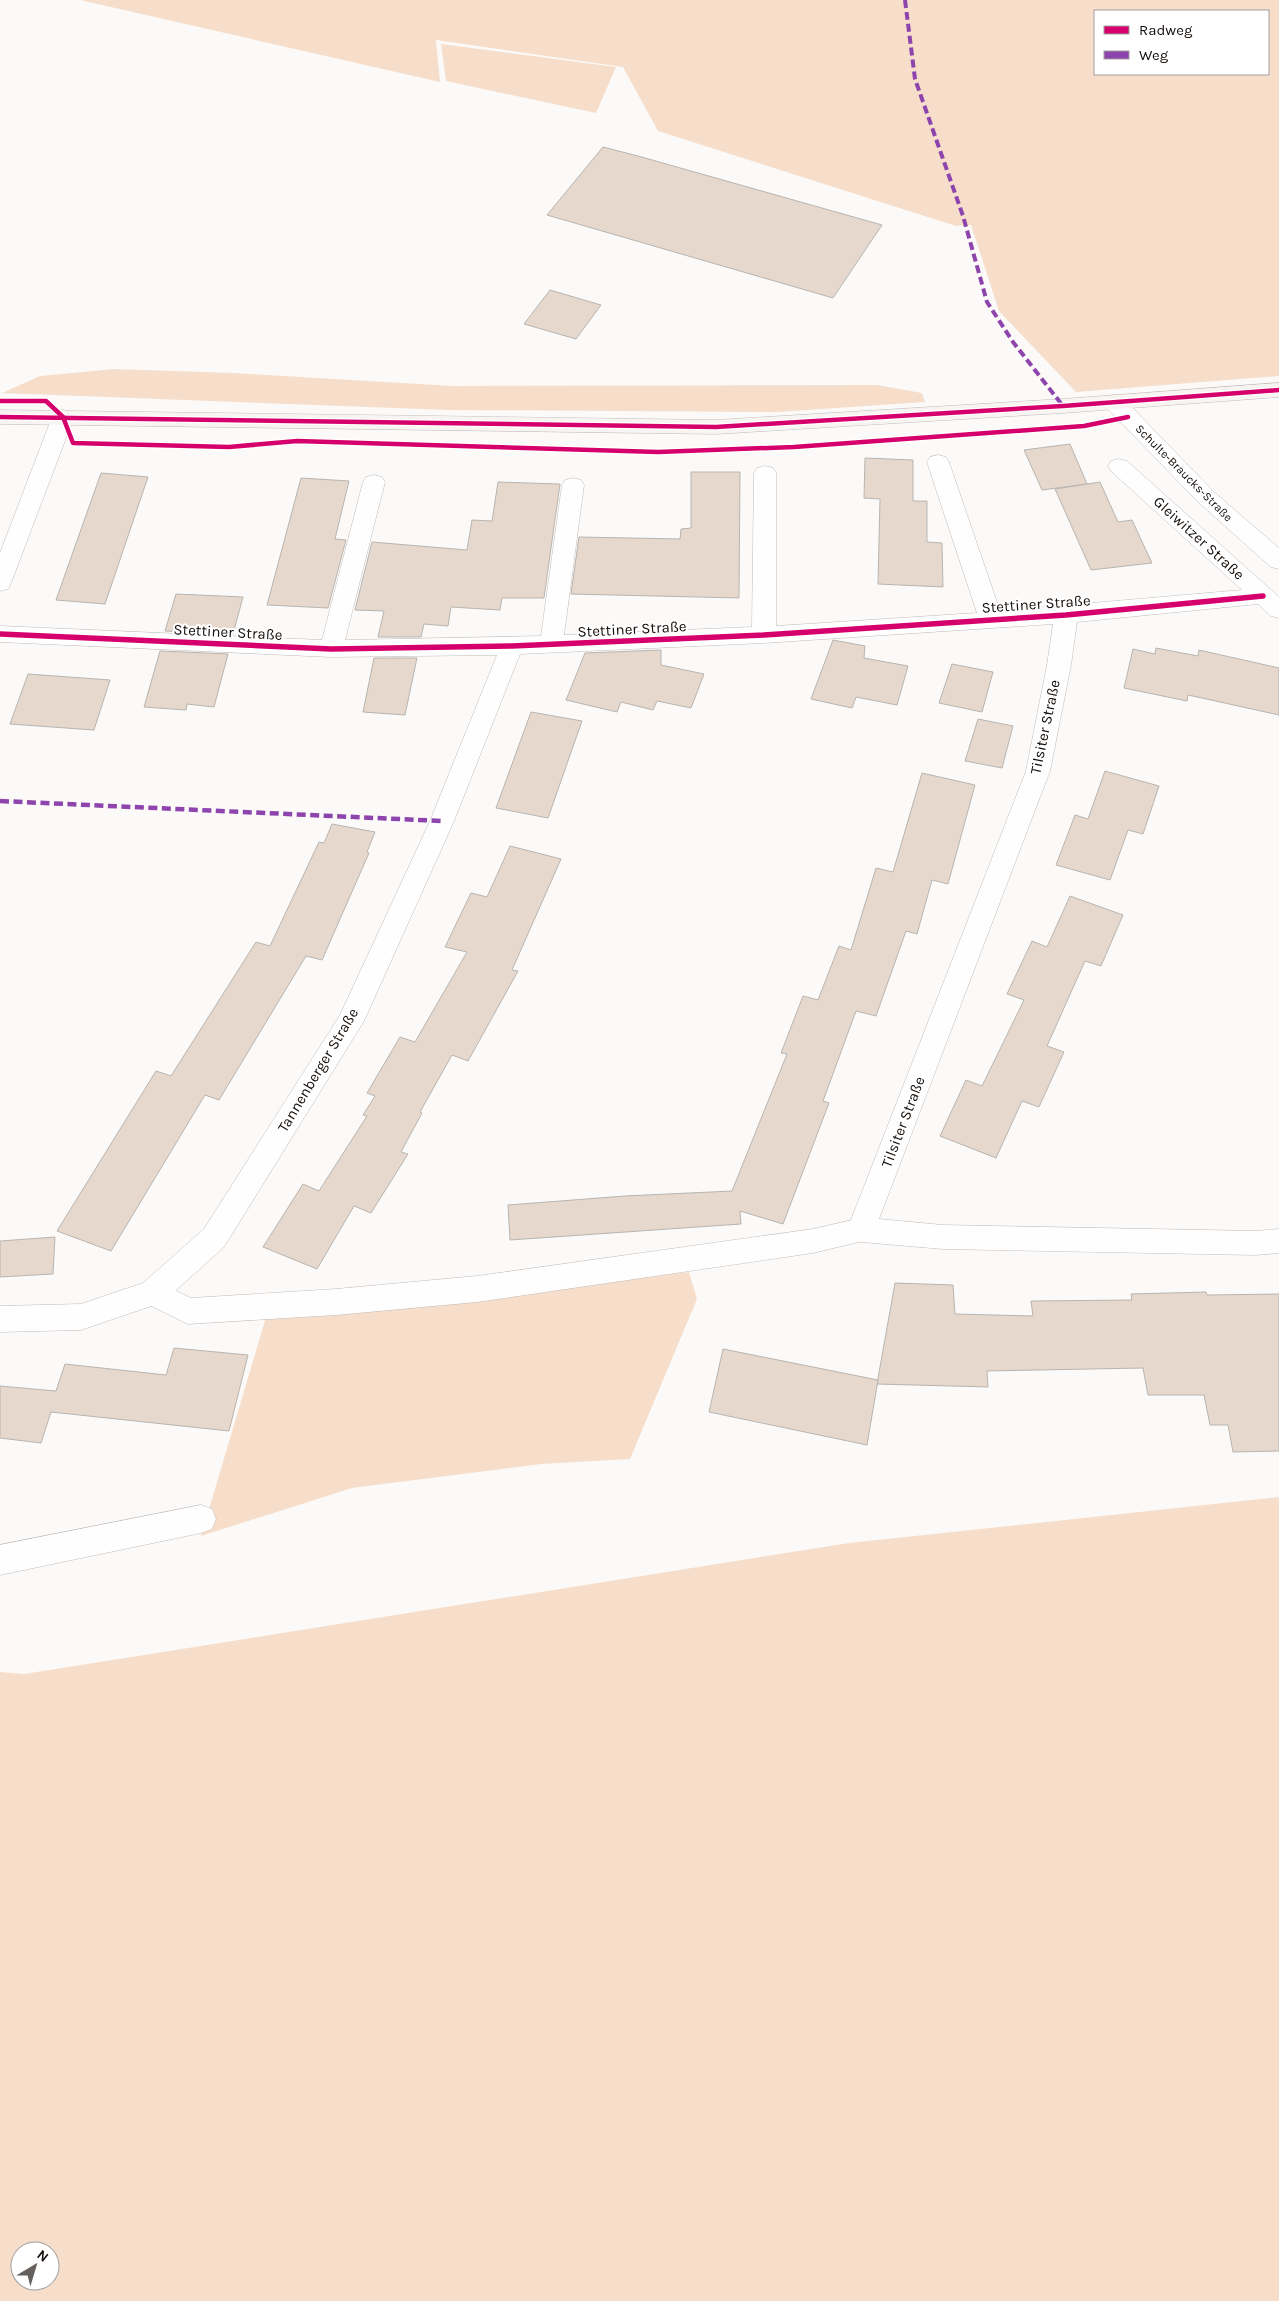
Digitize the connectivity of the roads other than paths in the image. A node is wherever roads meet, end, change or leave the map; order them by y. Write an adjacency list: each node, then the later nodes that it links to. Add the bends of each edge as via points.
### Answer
1 (1279, 390): 2 (main road)
2 (1114, 402): 4 (main road, via 716,427); 10 (street, Schulte-Braucks-Straße, via 1206,498)
3 (0, 417): 4 (main road)
4 (63, 417): 11 (street)
5 (938, 462): 14 (street, Stettiner Straße)
6 (1119, 466): 12 (street, Gleiwitzer Straße)
7 (765, 473): 16 (street)
8 (374, 482): 19 (street)
9 (573, 486): 17 (street, Stettiner Straße)
10 (1279, 562)
11 (0, 583)
12 (1271, 603): 13 (street, Stettiner Straße)
13 (1066, 615): 14 (street, Stettiner Straße); 20 (street, Tilsiter Straße, via 1038,771)
14 (991, 620): 16 (street, Stettiner Straße)
15 (0, 634): 19 (street, Stettiner Straße)
16 (764, 635): 17 (street, Stettiner Straße)
17 (551, 645): 18 (street, Stettiner Straße)
18 (512, 646): 19 (street, Stettiner Straße); 22 (street, Tannenberger Straße, via 442,821 351,1021 214,1238)
19 (331, 648)
20 (861, 1230): 21 (street, via 943,1237); 22 (street, via 813,1241 477,1290 354,1301 188,1311)
21 (1279, 1241)
22 (153, 1293): 23 (street, Tannenberger Straße, via 81,1317)
23 (0, 1319)
24 (201, 1519): 25 (street)
25 (0, 1560)

